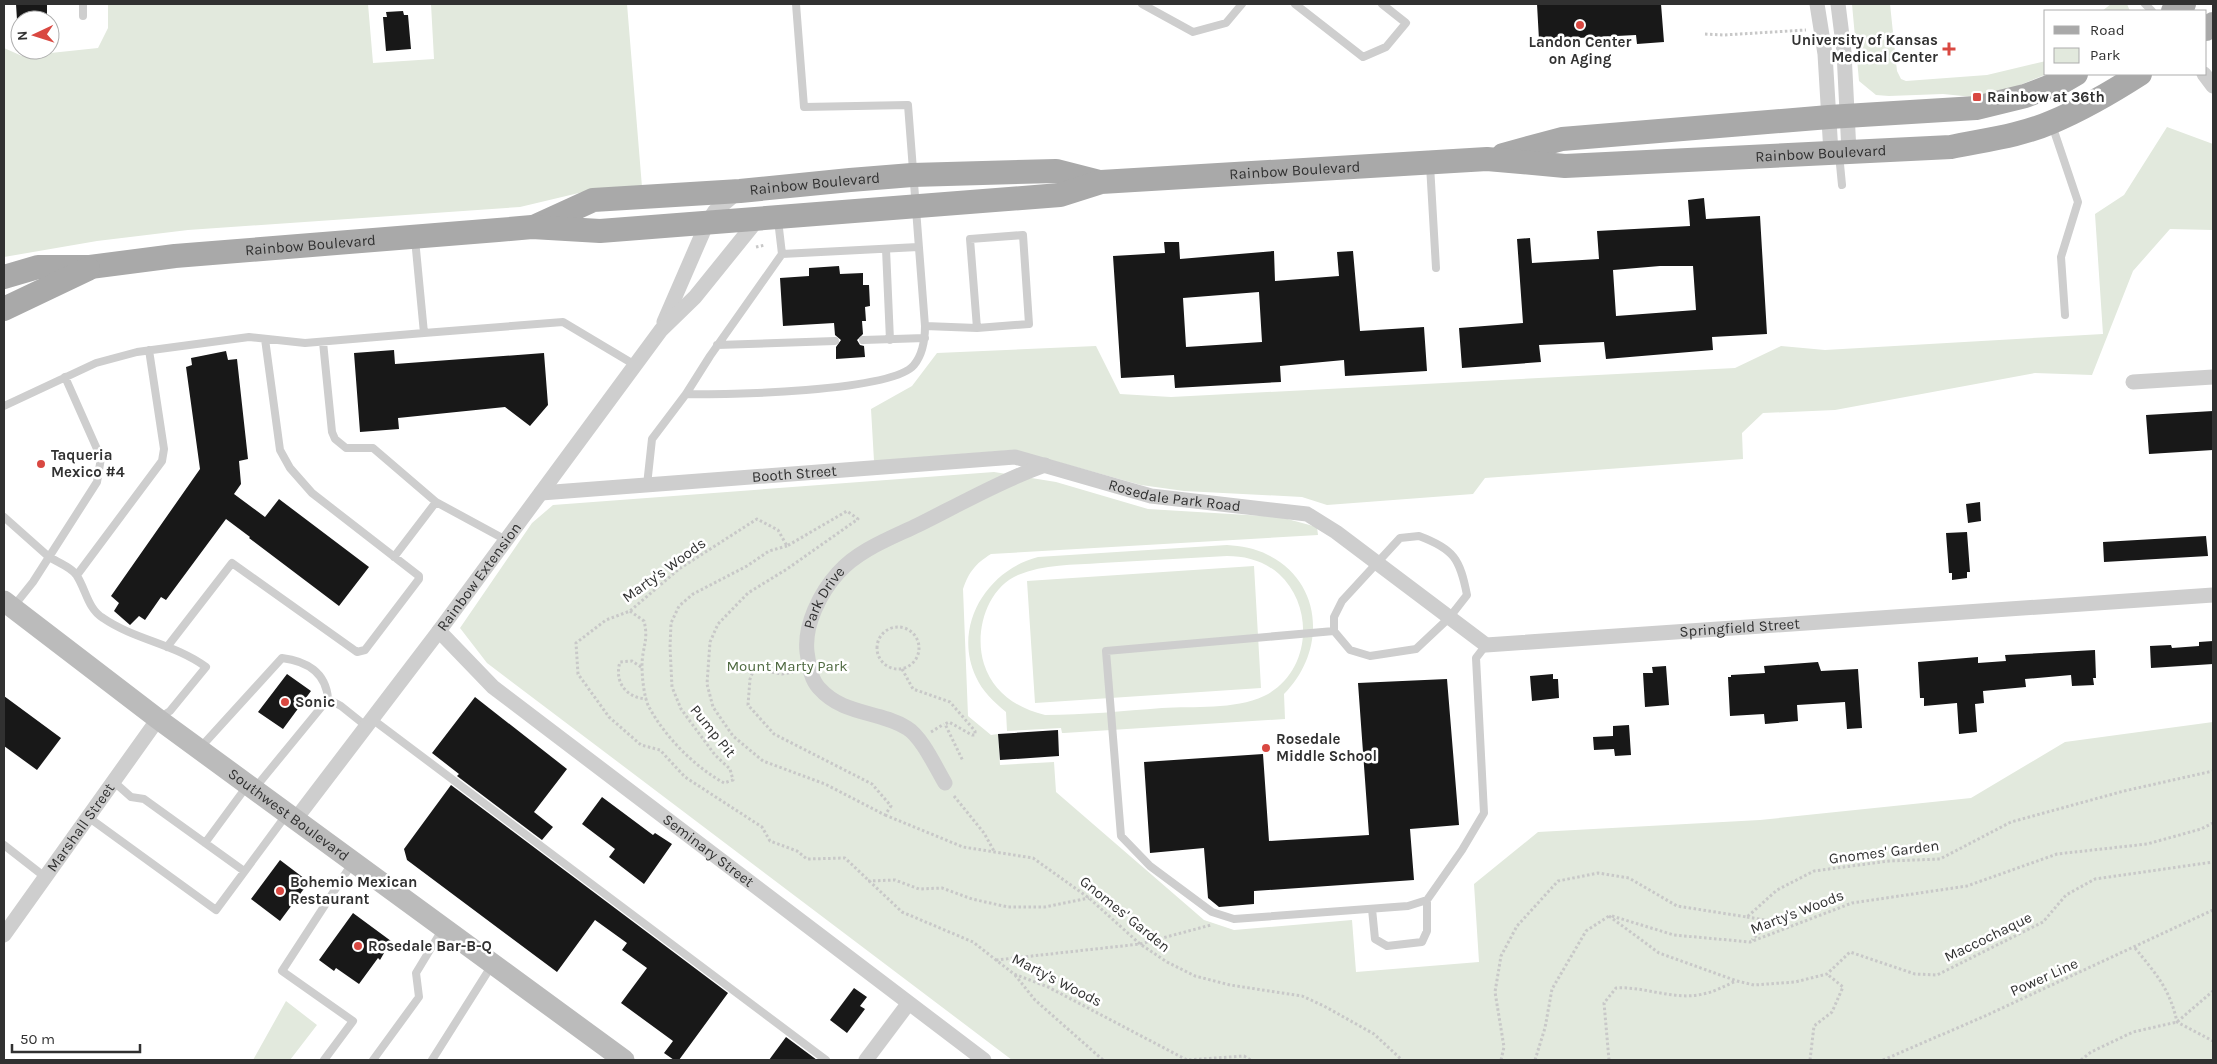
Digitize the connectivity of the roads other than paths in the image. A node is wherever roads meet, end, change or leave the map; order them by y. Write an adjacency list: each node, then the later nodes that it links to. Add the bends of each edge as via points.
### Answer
1 (83, 4): 9 (lane)
2 (796, 4): 19 (lane, via 804,107 908,105)
3 (1142, 4): 4 (lane, via 1193,32 1226,23)
4 (1242, 4)
5 (1295, 4): 6 (lane, via 1363,57 1386,48 1406,23)
6 (1382, 4)
7 (1817, 4): 14 (street)
8 (1838, 4): 14 (street, via 1844,52)
9 (83, 16)
10 (2074, 75): 14 (main road, Rainbow Boulevard, via 1994,105)
11 (2138, 75): 15 (main road, Rainbow Boulevard, via 2111,93)
12 (2205, 75): 13 (street)
13 (2213, 86)
14 (1838, 117): 16 (street); 17 (main road, Rainbow Boulevard, via 1562,139)
15 (2051, 123): 16 (main road, Rainbow Boulevard, via 1951,147); 35 (lane, via 2078,202 2061,257)
16 (1840, 152): 17 (main road, Rainbow Boulevard, via 1565,166); 21 (lane)
17 (1487, 159): 18 (main road, Rainbow Boulevard)
18 (1430, 163): 20 (main road, Rainbow Boulevard); 32 (lane)
19 (912, 175): 20 (main road, Rainbow Boulevard, via 1056,171); 22 (main road, Rainbow Boulevard); 23 (lane)
20 (1101, 182): 23 (main road, Rainbow Boulevard, via 1060,195)
21 (1842, 185)
22 (740, 191): 25 (street, Rainbow Extension, via 715,211); 26 (main road, Rainbow Boulevard, via 593,200)
23 (915, 207): 24 (main road, Rainbow Boulevard); 28 (lane)
24 (768, 219): 25 (main road, Rainbow Boulevard); 30 (lane); 38 (street, Rainbow Extension)
25 (706, 223): 26 (main road, Rainbow Boulevard, via 600,231); 38 (street, Rainbow Extension)
26 (532, 227): 27 (main road, Rainbow Boulevard)
27 (415, 237): 31 (main road, Rainbow Boulevard, via 175,256); 39 (lane)
28 (918, 247): 29 (lane); 36 (lane)
29 (886, 249): 30 (lane); 43 (lane)
30 (782, 254): 46 (lane)
31 (90, 268): 33 (main road, Rainbow Boulevard, via 38,267); 34 (main road, Rainbow Boulevard)
32 (1436, 268)
33 (4, 278)
34 (4, 309)
35 (2065, 315)
36 (925, 326): 37 (lane); 40 (lane)
37 (977, 328): 37 (lane, via 970,239 1023,235 1029,324)
38 (661, 330): 48 (street, Rainbow Extension)
39 (424, 333): 45 (lane); 48 (lane, via 563,322)
40 (925, 338): 43 (lane); 52 (lane, via 922,352 913,367 872,382 740,394)
41 (265, 339): 45 (lane, via 305,344); 47 (lane, via 250,336); 61 (lane, via 280,450 290,468 312,493)
42 (863, 340): 43 (lane)
43 (890, 340)
44 (835, 341): 46 (lane)
45 (323, 342): 57 (lane, via 335,439 346,448 373,448)
46 (717, 345): 52 (lane)
47 (149, 350): 49 (lane, via 96,363); 63 (lane, via 164,449 162,462)
48 (635, 365): 56 (street, Rainbow Extension)
49 (65, 377): 53 (lane); 60 (lane, via 101,458 97,482)
50 (2213, 377): 51 (street)
51 (2133, 382)
52 (686, 394): 55 (lane, via 652,439)
53 (4, 406)
54 (1045, 465): 55 (street, Booth Street, via 1014,457); 62 (street, Rosedale Park Road, via 1151,496 1307,514); 76 (street, Park Drive, via 1014,476 861,553 838,573 815,608 806,642 810,669 817,686 831,699 852,710 907,728 916,735)
55 (647, 484): 56 (street, Booth Street)
56 (541, 493): 59 (street, Rainbow Extension)
57 (436, 502): 59 (lane); 61 (lane)
58 (4, 517): 60 (lane)
59 (506, 540): 67 (street, Rainbow Extension)
60 (50, 556): 63 (lane); 65 (lane, via 33,582)
61 (394, 557): 70 (lane, via 419,578 365,650 357,652 232,563)
62 (1377, 563): 66 (street); 66 (lane, via 1400,538 1419,536 1443,545 1461,568 1467,595); 68 (lane, via 1342,601 1334,617)
63 (77, 575): 70 (lane, via 83,592 100,617 138,638)
64 (2213, 595): 69 (street, Springfield Street)
65 (8, 604): 72 (main road, Southwest Boulevard)
66 (1450, 618): 68 (lane, via 1416,649 1396,654 1370,656 1350,650); 69 (street)
67 (439, 631): 73 (street, Rainbow Extension); 90 (street, Seminary Street, via 493,687)
68 (1334, 631): 86 (lane, via 1106,651 1121,836 1150,866 1212,912 1234,919)
69 (1486, 645): 85 (lane, via 1476,658 1484,812 1462,850)
70 (167, 647): 72 (lane, via 206,667 170,710)
71 (328, 699): 73 (lane); 74 (lane, via 327,685 317,671 299,660 282,658); 77 (lane)
72 (158, 719): 74 (main road, Southwest Boulevard); 75 (street, Marshall Street)
73 (369, 722): 79 (street, Rainbow Extension); 95 (lane)
74 (198, 749): 77 (main road, Southwest Boulevard)
75 (113, 781): 78 (street, Marshall Street); 80 (lane)
76 (945, 784)
77 (251, 787): 79 (main road, Southwest Boulevard); 80 (lane)
78 (88, 817): 83 (lane, via 216,910); 84 (street, Marshall Street)
79 (291, 817): 82 (main road, Southwest Boulevard); 83 (lane)
80 (205, 843): 83 (lane)
81 (4, 844): 84 (lane)
82 (353, 862): 87 (main road, Southwest Boulevard); 91 (lane, via 282,971 353,1021)
83 (244, 872)
84 (45, 877): 88 (street, Marshall Street)
85 (1426, 900): 86 (lane, via 1408,906); 86 (lane, via 1427,931 1422,942 1386,946 1375,939)
86 (1372, 909)
87 (443, 928): 89 (main road, Southwest Boulevard); 92 (lane, via 416,973 419,997)
88 (4, 935)
89 (492, 964): 93 (lane); 94 (main road, Southwest Boulevard)
90 (908, 1004): 96 (street); 97 (street, Seminary Street)
91 (324, 1060)
92 (373, 1060)
93 (432, 1060)
94 (624, 1060)
95 (826, 1060)
96 (866, 1060)
97 (984, 1060)

